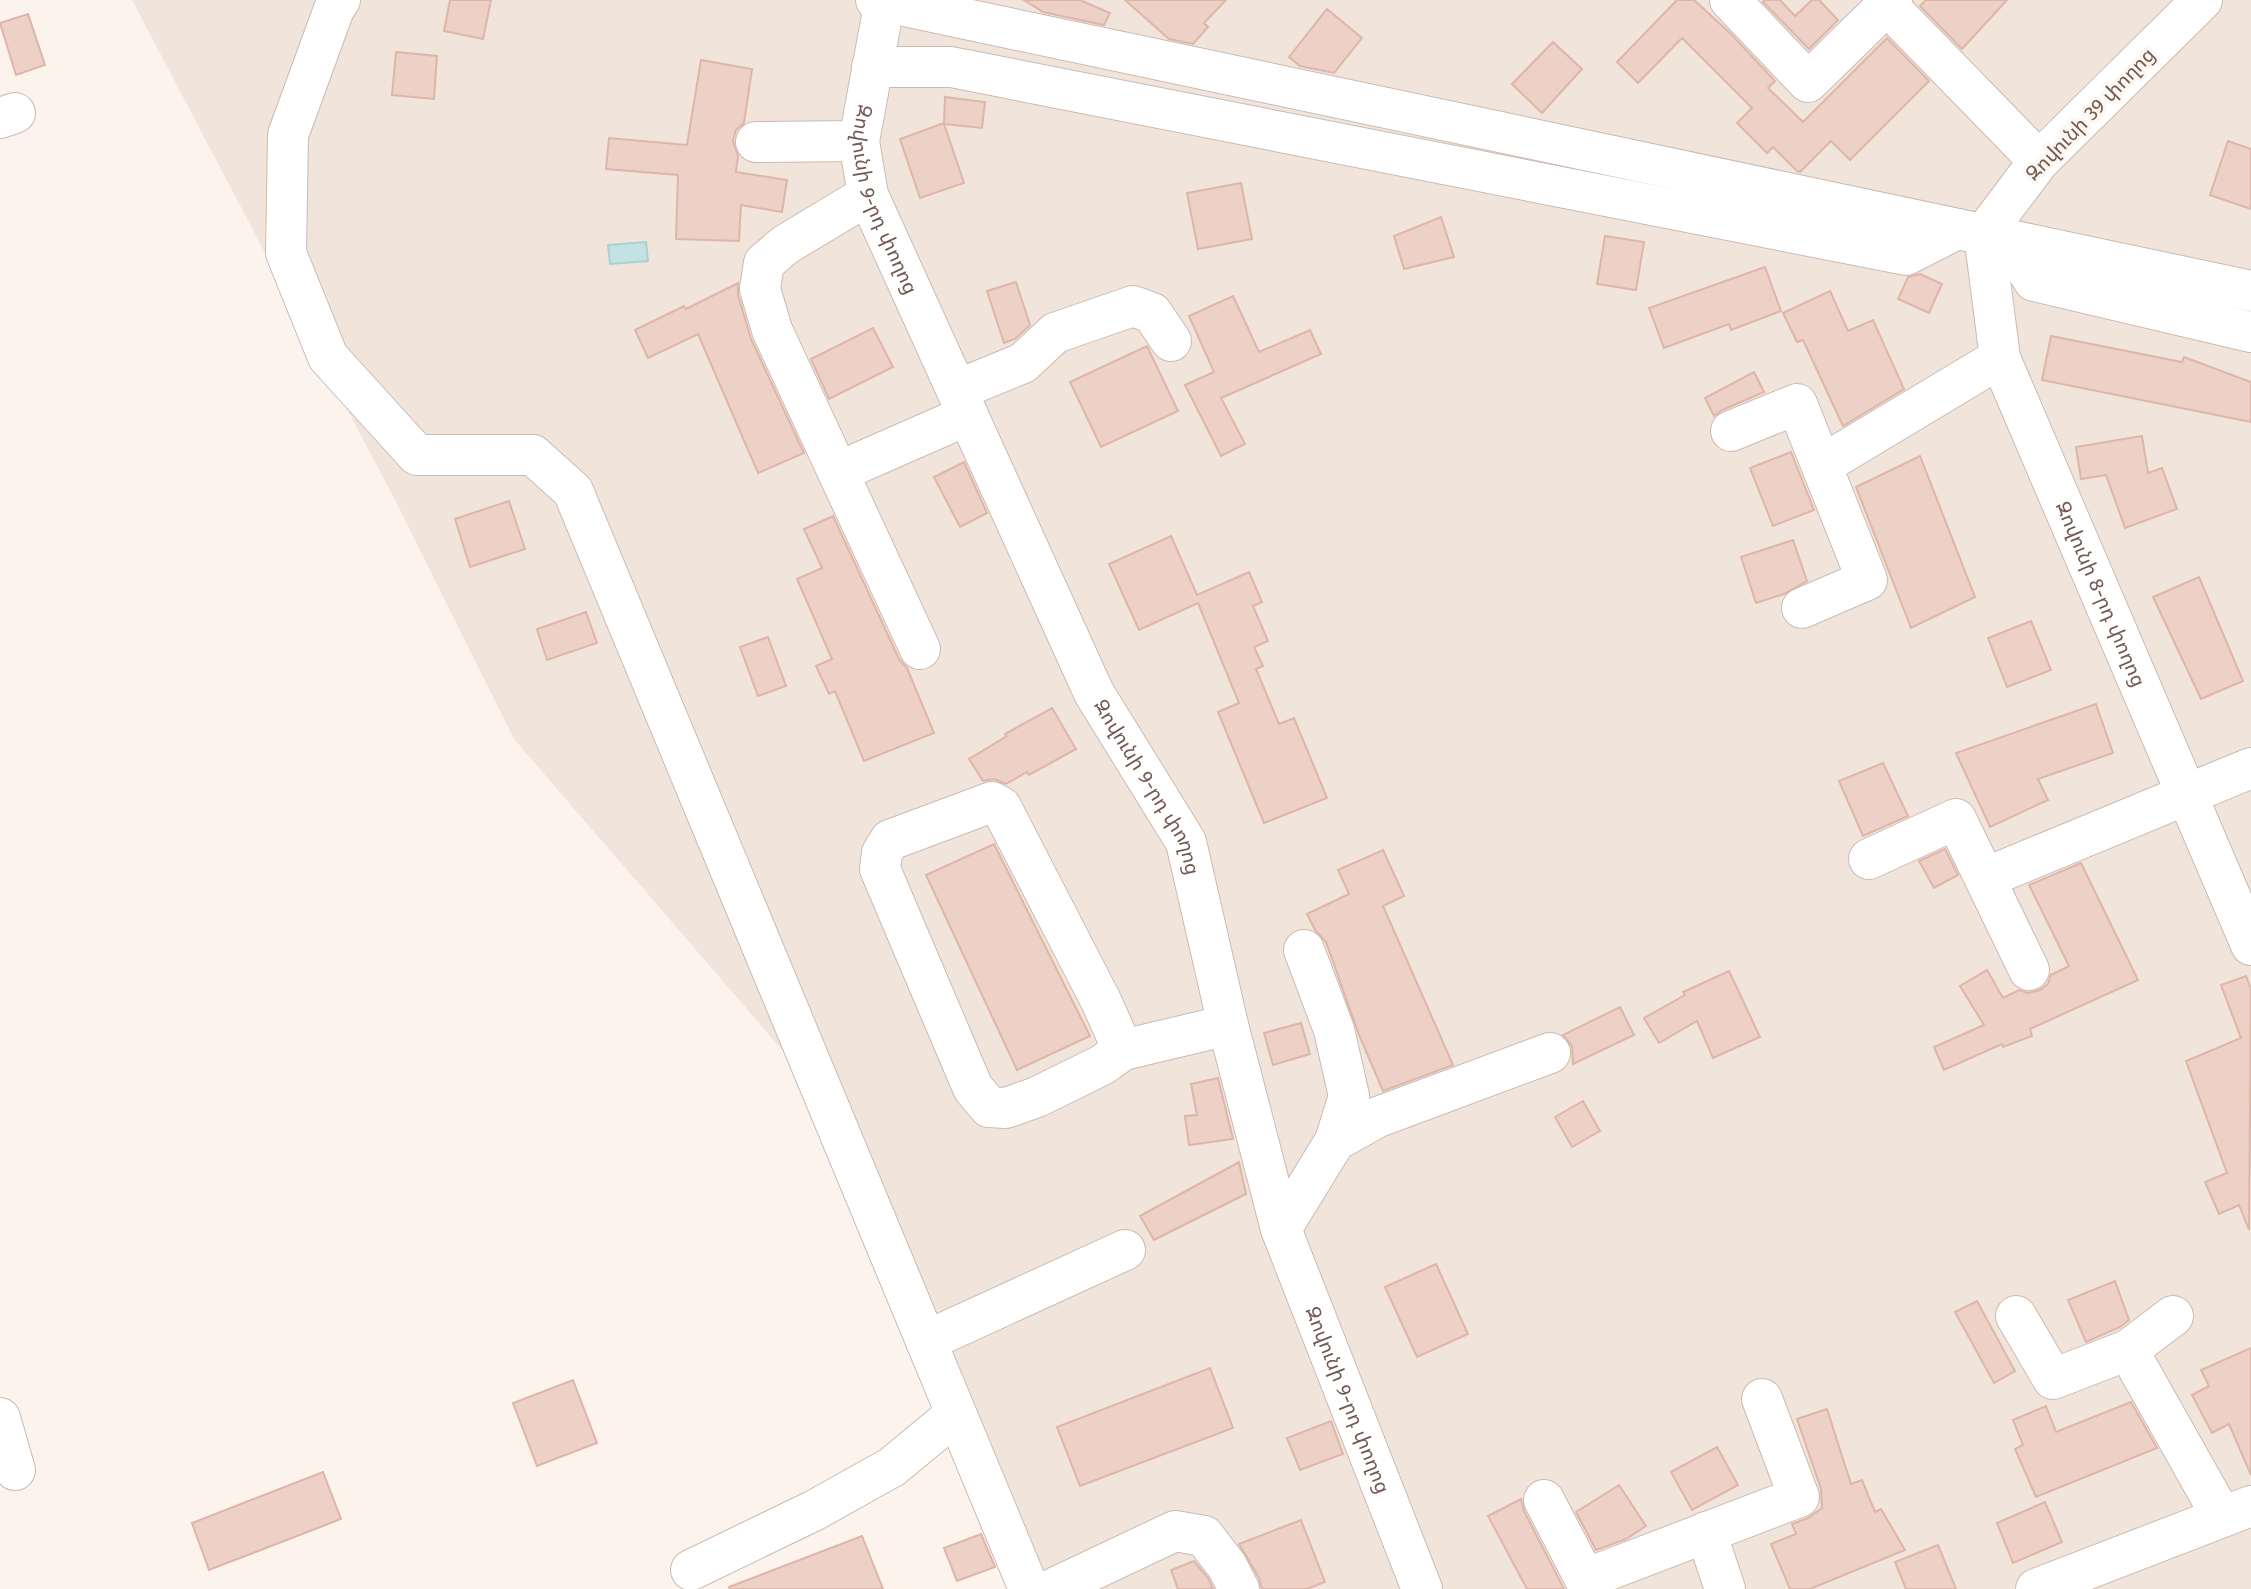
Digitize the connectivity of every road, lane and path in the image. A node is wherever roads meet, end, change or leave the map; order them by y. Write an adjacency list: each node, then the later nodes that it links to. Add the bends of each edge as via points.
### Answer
1 (340, 0): 37 (street, via 288,135 286,253 328,357 417,455 533,455 573,491)
2 (1730, 0): 5 (street, via 1808,82)
3 (2202, 0): 9 (street, Զովունի 39 փողոց)
4 (882, 1): 6 (street, Զովունի 9-րդ փողոց); 11 (street)
5 (1890, 2): 9 (street)
6 (872, 67): 7 (street, Զովունի 9-րդ փողոց); 11 (street, via 951,67 1906,255)
7 (859, 141): 8 (street); 10 (street, Զովունի 9-րդ փողոց)
8 (756, 142)
9 (2039, 161): 11 (street, Զովունի 39 փողոց)
10 (868, 195): 16 (street, Զովունի 9-րդ փողոց); 19 (street, via 764,263 760,289 772,330)
11 (1983, 234): 12 (street); 13 (street, via 2034,281); 15 (street, Զովունի 8-րդ փողոց)
12 (2251, 291)
13 (2251, 332)
14 (1171, 341): 16 (street, via 1152,313 1133,306 1055,333 1023,363)
15 (2000, 358): 18 (street); 23 (street, Զովունի 8-րդ փողոց)
16 (962, 402): 19 (street); 29 (street, Զովունի 9-րդ փողոց, via 1094,693 1186,842)
17 (1731, 431): 18 (street, via 1797,404)
18 (1822, 465): 20 (street, via 1867,580)
19 (838, 472): 21 (street)
20 (1802, 608)
21 (920, 649)
22 (2251, 768): 23 (street)
23 (2187, 795): 25 (street); 26 (street, Զովունի 8-րդ փողոց)
24 (1869, 859): 25 (street, via 1956,819)
25 (1985, 878): 28 (street)
26 (2251, 945)
27 (1304, 950): 32 (street, via 1334,1030 1349,1096)
28 (2029, 970)
29 (1228, 1025): 30 (street); 33 (street, Զովունի 9-րդ փողոց)
30 (1123, 1050): 30 (street, via 1037,1097 1006,1108 989,1107 973,1088 880,869 890,840 992,802 1001,807)
31 (1550, 1053): 32 (street, via 1378,1117)
32 (1335, 1141): 33 (street)
33 (1281, 1229): 50 (street, Զովունի 9-րդ փողոց)
34 (1125, 1250): 37 (street)
35 (2016, 1316): 38 (street, via 2053,1379)
36 (2173, 1316): 38 (street)
37 (926, 1341): 40 (street)
38 (2128, 1350): 44 (street)
39 (1762, 1399): 45 (street, via 1799,1497)
40 (956, 1414): 46 (street, via 892,1467); 47 (street)
41 (0, 1418): 42 (street)
42 (15, 1470)
43 (1544, 1500): 45 (street, via 1585,1579)
44 (2236, 1511): 52 (street)
45 (1706, 1532): 51 (street)
46 (691, 1570)
47 (1029, 1589)
48 (1052, 1589): 49 (street, via 1175,1531 1204,1536)
49 (1239, 1589)
50 (1422, 1589)
51 (1725, 1589)
52 (2036, 1589)

